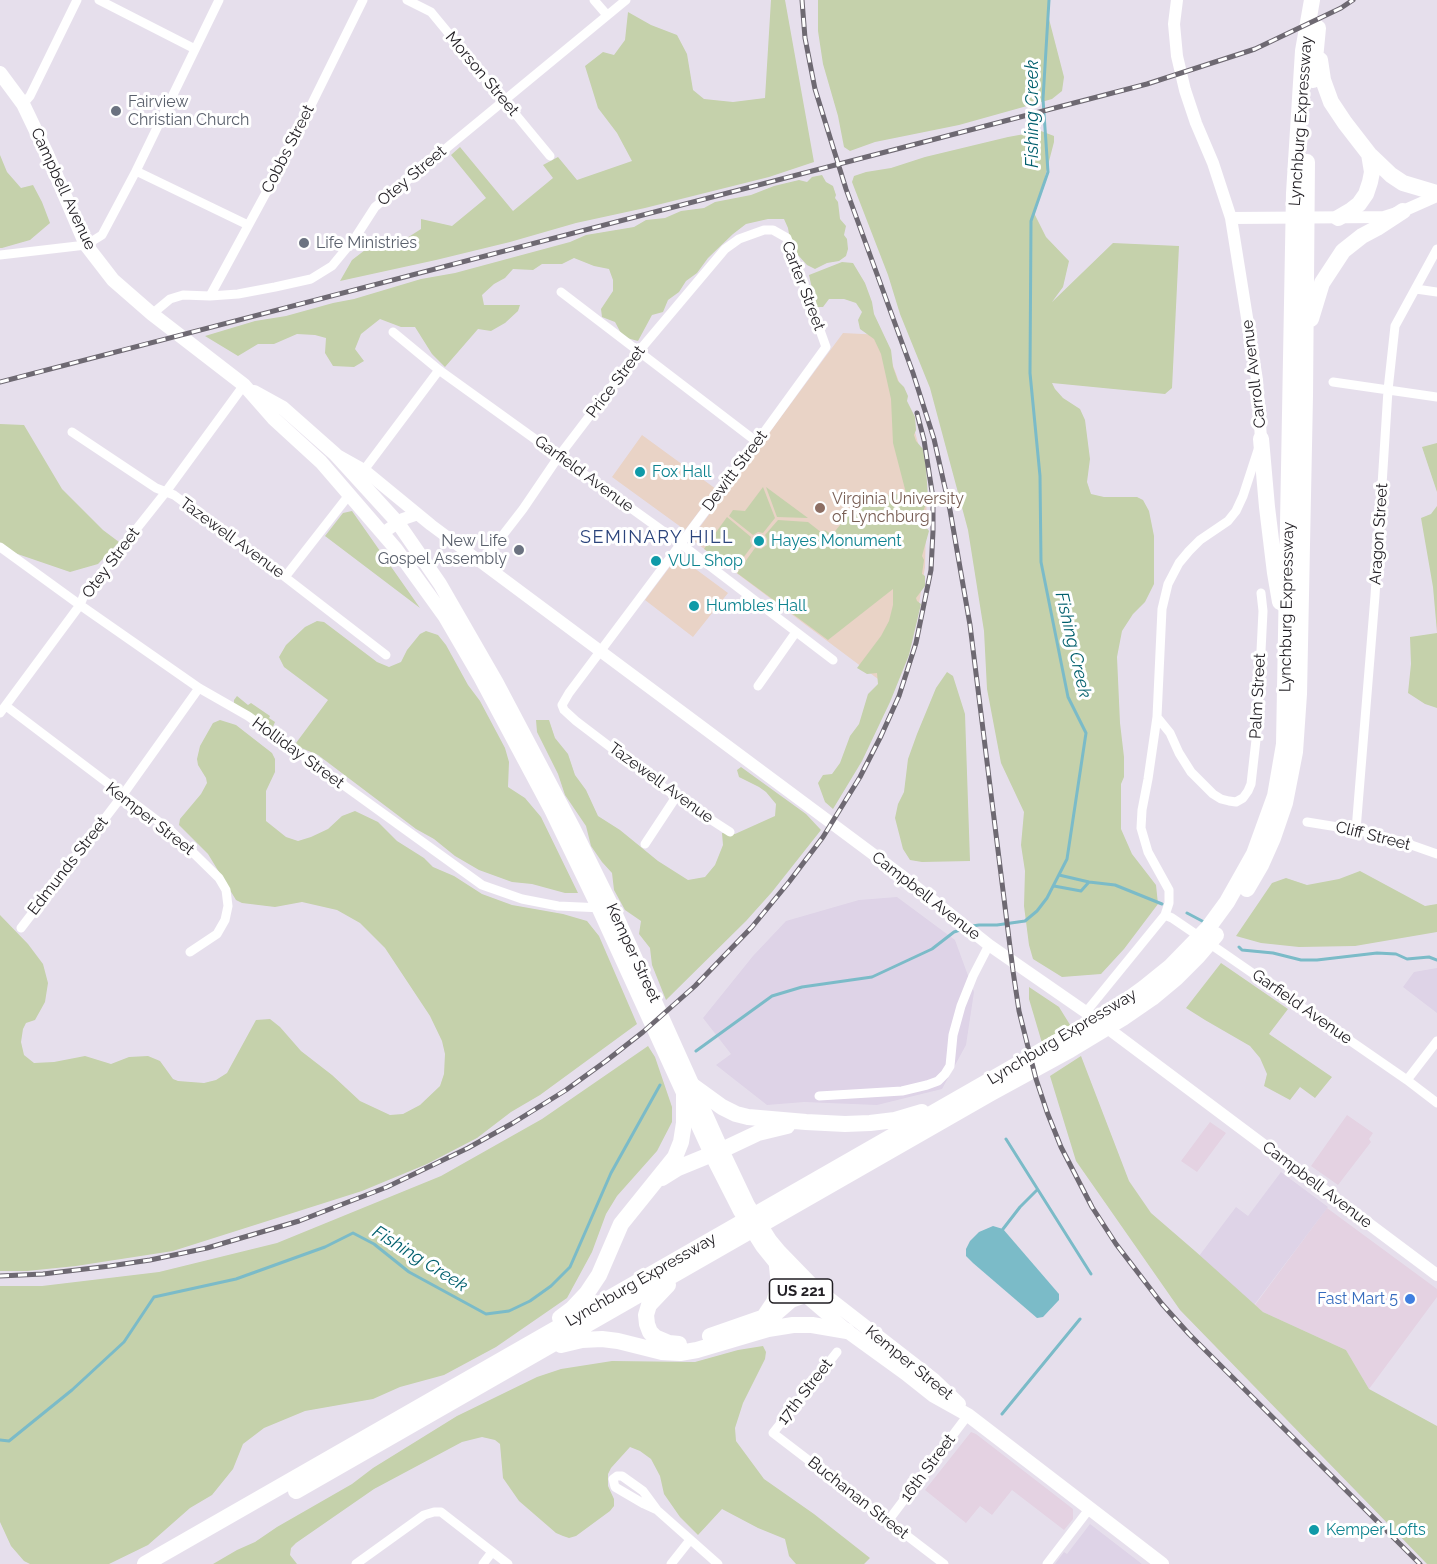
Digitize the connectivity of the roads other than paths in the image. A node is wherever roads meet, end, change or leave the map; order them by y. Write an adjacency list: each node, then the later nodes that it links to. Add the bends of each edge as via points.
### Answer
1 (77, 0): 16 (street)
2 (99, 0): 13 (street)
3 (219, 0): 13 (street)
4 (363, 0): 25 (street, Cobbs Street)
5 (407, 0): 15 (street, Morson Street, via 431,12)
6 (594, 0): 11 (street)
7 (626, 0): 11 (street, Otey Street)
8 (1178, 0): 23 (main road, Carroll Avenue, via 1174,24 1185,90)
9 (1312, 0): 20 (highway, Lynchburg Expressway, via 1303,51)
10 (1322, 0): 12 (highway, Lynchburg Expressway)
11 (607, 15): 15 (street, Otey Street)
12 (1316, 41): 17 (highway, via 1331,102); 20 (highway, Lynchburg Expressway)
13 (195, 49): 19 (street)
14 (0, 73): 16 (main road, Campbell Avenue)
15 (504, 100): 18 (street, Morson Street); 34 (street, Otey Street, via 375,207 332,266 311,279)
16 (23, 105): 28 (main road, Campbell Avenue)
17 (1369, 154): 21 (highway, via 1402,183); 24 (highway, via 1372,172 1366,194 1359,204)
18 (550, 156)
19 (135, 171): 25 (street); 28 (street, via 102,235)
20 (1300, 193): 27 (highway, Lynchburg Expressway)
21 (1437, 194): 22 (main road)
22 (1403, 212): 24 (main road, via 1384,217); 38 (highway, via 1362,236 1332,266 1316,301)
23 (1231, 218): 24 (main road); 46 (main road, Carroll Avenue, via 1257,380)
24 (1338, 218)
25 (248, 225): 34 (street, Cobbs Street)
26 (773, 230): 37 (street, Carter Street, via 787,238); 39 (street, Price Street, via 750,234 725,249)
27 (1300, 239): 38 (highway, Lynchburg Expressway); 63 (highway, Lynchburg Expressway)
28 (86, 245): 30 (street); 35 (main road, Campbell Avenue, via 113,280)
29 (1437, 249): 31 (street, Aragon Street)
30 (0, 255)
31 (1416, 289): 33 (street); 43 (street, Aragon Street, via 1395,326)
32 (561, 292): 39 (street)
33 (1437, 292)
34 (210, 296): 35 (street, Otey Street, via 183,295 170,299)
35 (152, 314): 42 (main road, Campbell Avenue)
36 (393, 332): 40 (street, Garfield Avenue)
37 (826, 347): 47 (street, Dewitt Street)
38 (1305, 349): 79 (highway, Lynchburg Expressway, via 1295,752 1273,838 1261,865)
39 (639, 351): 47 (street); 49 (street, Price Street)
40 (439, 370): 49 (street, Garfield Avenue); 50 (street)
41 (1333, 382): 43 (street)
42 (246, 387): 48 (main road, Campbell Avenue, via 283,408); 51 (street, Otey Street); 52 (main road, Campbell Avenue)
43 (1388, 390): 44 (street); 75 (street, Aragon Street)
44 (1437, 397)
45 (72, 432): 51 (street, Tazewell Avenue)
46 (1261, 439): 63 (highway, via 1275,573); 71 (street, Carroll Avenue, via 1236,511 1189,551 1168,584 1162,609)
47 (757, 442): 56 (street, Dewitt Street)
48 (335, 454): 50 (main road, Campbell Avenue); 54 (main road, Kemper Street)
49 (559, 456): 56 (street, Garfield Avenue); 58 (street, Price Street)
50 (364, 470): 53 (main road, Campbell Avenue)
51 (165, 493): 59 (street, Tazewell Avenue, via 174,495); 61 (street, Otey Street)
52 (350, 495): 55 (main road, Campbell Avenue); 59 (street)
53 (418, 514): 54 (main road); 58 (main road, Campbell Avenue)
54 (398, 522): 55 (main road); 81 (main road, Kemper Street, via 441,584 497,682)
55 (383, 533): 80 (main road, Kemper Street, via 445,617 480,677)
56 (681, 544): 62 (street, Garfield Avenue); 64 (street, Dewitt Street)
57 (0, 547): 61 (street, Holliday Street)
58 (482, 562): 64 (main road, Campbell Avenue)
59 (285, 577): 65 (street, Tazewell Avenue)
60 (1261, 593): 71 (street, Palm Street, via 1257,731 1251,784 1243,798 1229,801 1212,794 1191,772)
61 (80, 605): 68 (street, Holliday Street); 69 (street, Otey Street)
62 (796, 632): 66 (street, Garfield Avenue); 67 (street)
63 (1287, 638): 79 (highway, Lynchburg Expressway, via 1284,744 1275,796)
64 (600, 652): 70 (street, Dewitt Street, via 569,693 562,705); 84 (main road, Campbell Avenue)
65 (386, 655)
66 (833, 660)
67 (758, 686)
68 (199, 688): 72 (street, Edmunds Street); 80 (street, Holliday Street, via 248,717 482,885 531,901)
69 (3, 709): 72 (street, Kemper Street)
70 (564, 710): 73 (street, Tazewell Avenue)
71 (1157, 717): 82 (street, Carroll Avenue, via 1141,828 1148,852 1170,890)
72 (122, 796): 83 (street, Edmunds Street); 85 (street, Kemper Street, via 189,847 226,890 228,906 217,934)
73 (676, 797): 76 (street, Tazewell Avenue); 77 (street)
74 (1307, 822): 75 (street, Cliff Street)
75 (1356, 830): 78 (street, Cliff Street)
76 (730, 832)
77 (645, 844)
78 (1437, 854)
79 (1231, 905): 86 (highway, Lynchburg Expressway, via 1219,932)
80 (598, 907): 81 (street, Holliday Street); 90 (main road, Kemper Street)
81 (614, 910): 90 (main road, Kemper Street)
82 (1165, 915): 87 (street); 89 (street, Garfield Avenue)
83 (21, 928)
84 (984, 941): 87 (main road, Campbell Avenue); 91 (street, via 953,1035 950,1066 938,1081 902,1091)
85 (190, 952)
86 (1193, 953): 92 (highway, Lynchburg Expressway, via 1118,1007); 99 (highway, Lynchburg Expressway, via 1152,998 1123,1018)
87 (1088, 1014): 100 (main road, Campbell Avenue)
88 (1437, 1041): 89 (street)
89 (1407, 1080): 93 (street, Garfield Avenue)
90 (689, 1090): 94 (highway, via 736,1114); 95 (main road, Kemper Street); 96 (highway, via 681,1142)
91 (819, 1096)
92 (959, 1098): 94 (highway, via 895,1120); 106 (highway, Lynchburg Expressway)
93 (1437, 1103)
94 (806, 1122): 95 (highway, via 772,1128)
95 (717, 1152): 96 (highway); 97 (main road, Kemper Street / US 221)
96 (656, 1182): 106 (highway, via 621,1224 587,1293 572,1309)
97 (766, 1243): 98 (main road, Kemper Street / US 221); 101 (main road, Kemper Street / US 221, via 780,1252)
98 (777, 1266): 101 (main road, Kemper Street / US 221); 102 (highway, via 779,1286)
99 (686, 1268): 102 (highway, via 649,1305 647,1324 655,1337 678,1344); 104 (highway, Lynchburg Expressway)
100 (1437, 1275)
101 (809, 1290): 102 (highway, via 795,1310); 103 (main road, Kemper Street / US 221); 107 (main road, Kemper Street / US 221, via 942,1386)
102 (766, 1323): 103 (highway); 104 (highway, via 706,1348 680,1353 602,1339)
103 (847, 1331): 107 (main road, Kemper Street / US 221, via 934,1396)
104 (546, 1348): 115 (highway, Lynchburg Expressway)
105 (837, 1352): 108 (street, 17th Street)
106 (504, 1358): 114 (highway, Lynchburg Expressway)
107 (968, 1415): 109 (main road, Kemper Street / US 221); 111 (street, 16th Street)
108 (773, 1433): 111 (street, Buchanan Street)
109 (1090, 1509): 122 (street); 123 (main road, Kemper Street / US 221)
110 (657, 1510): 110 (street, via 615,1487 613,1479 622,1476 629,1480 644,1491); 112 (street)
111 (888, 1521): 121 (street, Buchanan Street)
112 (690, 1540): 119 (street); 120 (street)
113 (492, 1552): 116 (street, via 441,1512 434,1512 424,1515); 117 (street); 118 (street)
114 (145, 1564)
115 (168, 1564)
116 (356, 1564)
117 (483, 1564)
118 (508, 1564)
119 (671, 1564)
120 (718, 1564)
121 (944, 1564)
122 (1047, 1564)
123 (1162, 1564)

